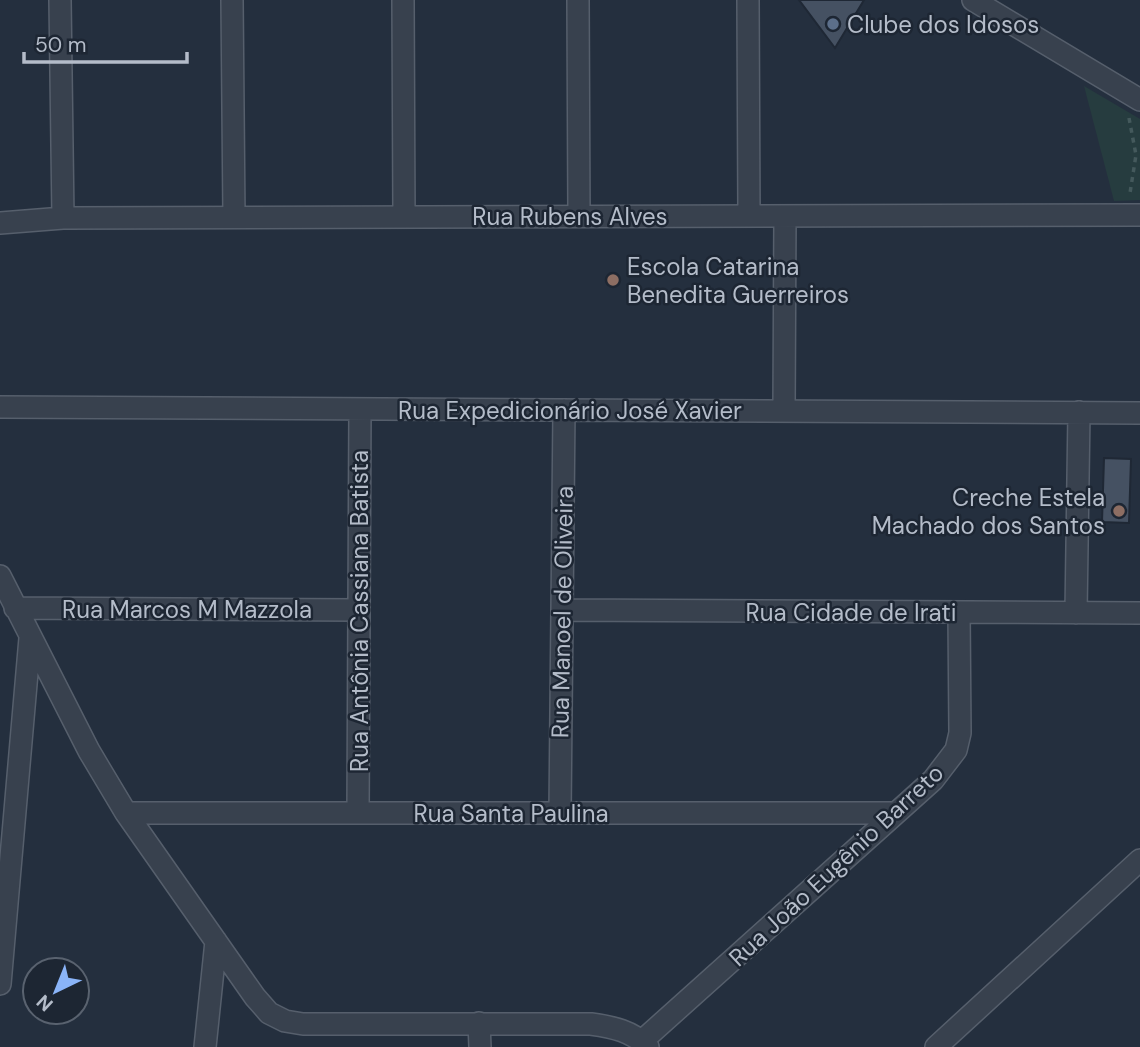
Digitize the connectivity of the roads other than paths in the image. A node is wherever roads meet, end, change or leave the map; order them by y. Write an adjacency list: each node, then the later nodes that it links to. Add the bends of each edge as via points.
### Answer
1 (60, 0): 14 (street)
2 (232, 0): 12 (street)
3 (403, 0): 13 (street)
4 (578, 0): 9 (street)
5 (747, 0): 10 (street)
6 (973, 0): 7 (street)
7 (1132, 95)
8 (1132, 215): 11 (street, Rua Rubens Alves)
9 (579, 216): 10 (street, Rua Rubens Alves); 13 (street, Rua Rubens Alves)
10 (749, 216): 11 (street, Rua Rubens Alves)
11 (785, 216): 19 (street)
12 (234, 217): 13 (street, Rua Rubens Alves); 14 (street, Rua Rubens Alves)
13 (404, 217)
14 (63, 218): 15 (street, Rua Rubens Alves)
15 (0, 223)
16 (0, 408): 17 (street, Rua Expedicionário José Xavier)
17 (360, 409): 18 (street, Rua Expedicionário José Xavier); 24 (street, Rua Antônia Cassiana Batista)
18 (564, 410): 19 (street, Rua Expedicionário José Xavier); 25 (street, Rua Manoel de Oliveira)
19 (784, 411): 20 (street, Rua Expedicionário José Xavier)
20 (1079, 412): 21 (street, Rua Expedicionário José Xavier); 27 (street)
21 (1140, 413)
22 (0, 576): 23 (street)
23 (15, 608): 24 (street, Rua Marcos M Mazzola); 29 (street)
24 (359, 610): 31 (street, Rua Antônia Cassiana Batista)
25 (562, 610): 26 (street, Rua Cidade de Irati); 32 (street, Rua Manoel de Oliveira)
26 (959, 613): 27 (street, Rua Cidade de Irati); 33 (street, Rua João Eugênio Barreto, via 960,733 956,750 933,780)
27 (1076, 613): 28 (street, Rua Cidade de Irati)
28 (1140, 613)
29 (30, 638): 30 (street); 36 (street)
30 (126, 813): 31 (street, Rua Santa Paulina); 35 (street)
31 (358, 813): 32 (street, Rua Santa Paulina)
32 (560, 813): 33 (street, Rua Santa Paulina)
33 (896, 813): 38 (street, Rua João Eugênio Barreto)
34 (1140, 860): 41 (street)
35 (216, 942): 37 (street, via 262,1005 285,1021); 39 (street)
36 (0, 984)
37 (480, 1023): 38 (street, via 592,1024 613,1027); 40 (street)
38 (645, 1044)
39 (205, 1047)
40 (480, 1047)
41 (936, 1047)

